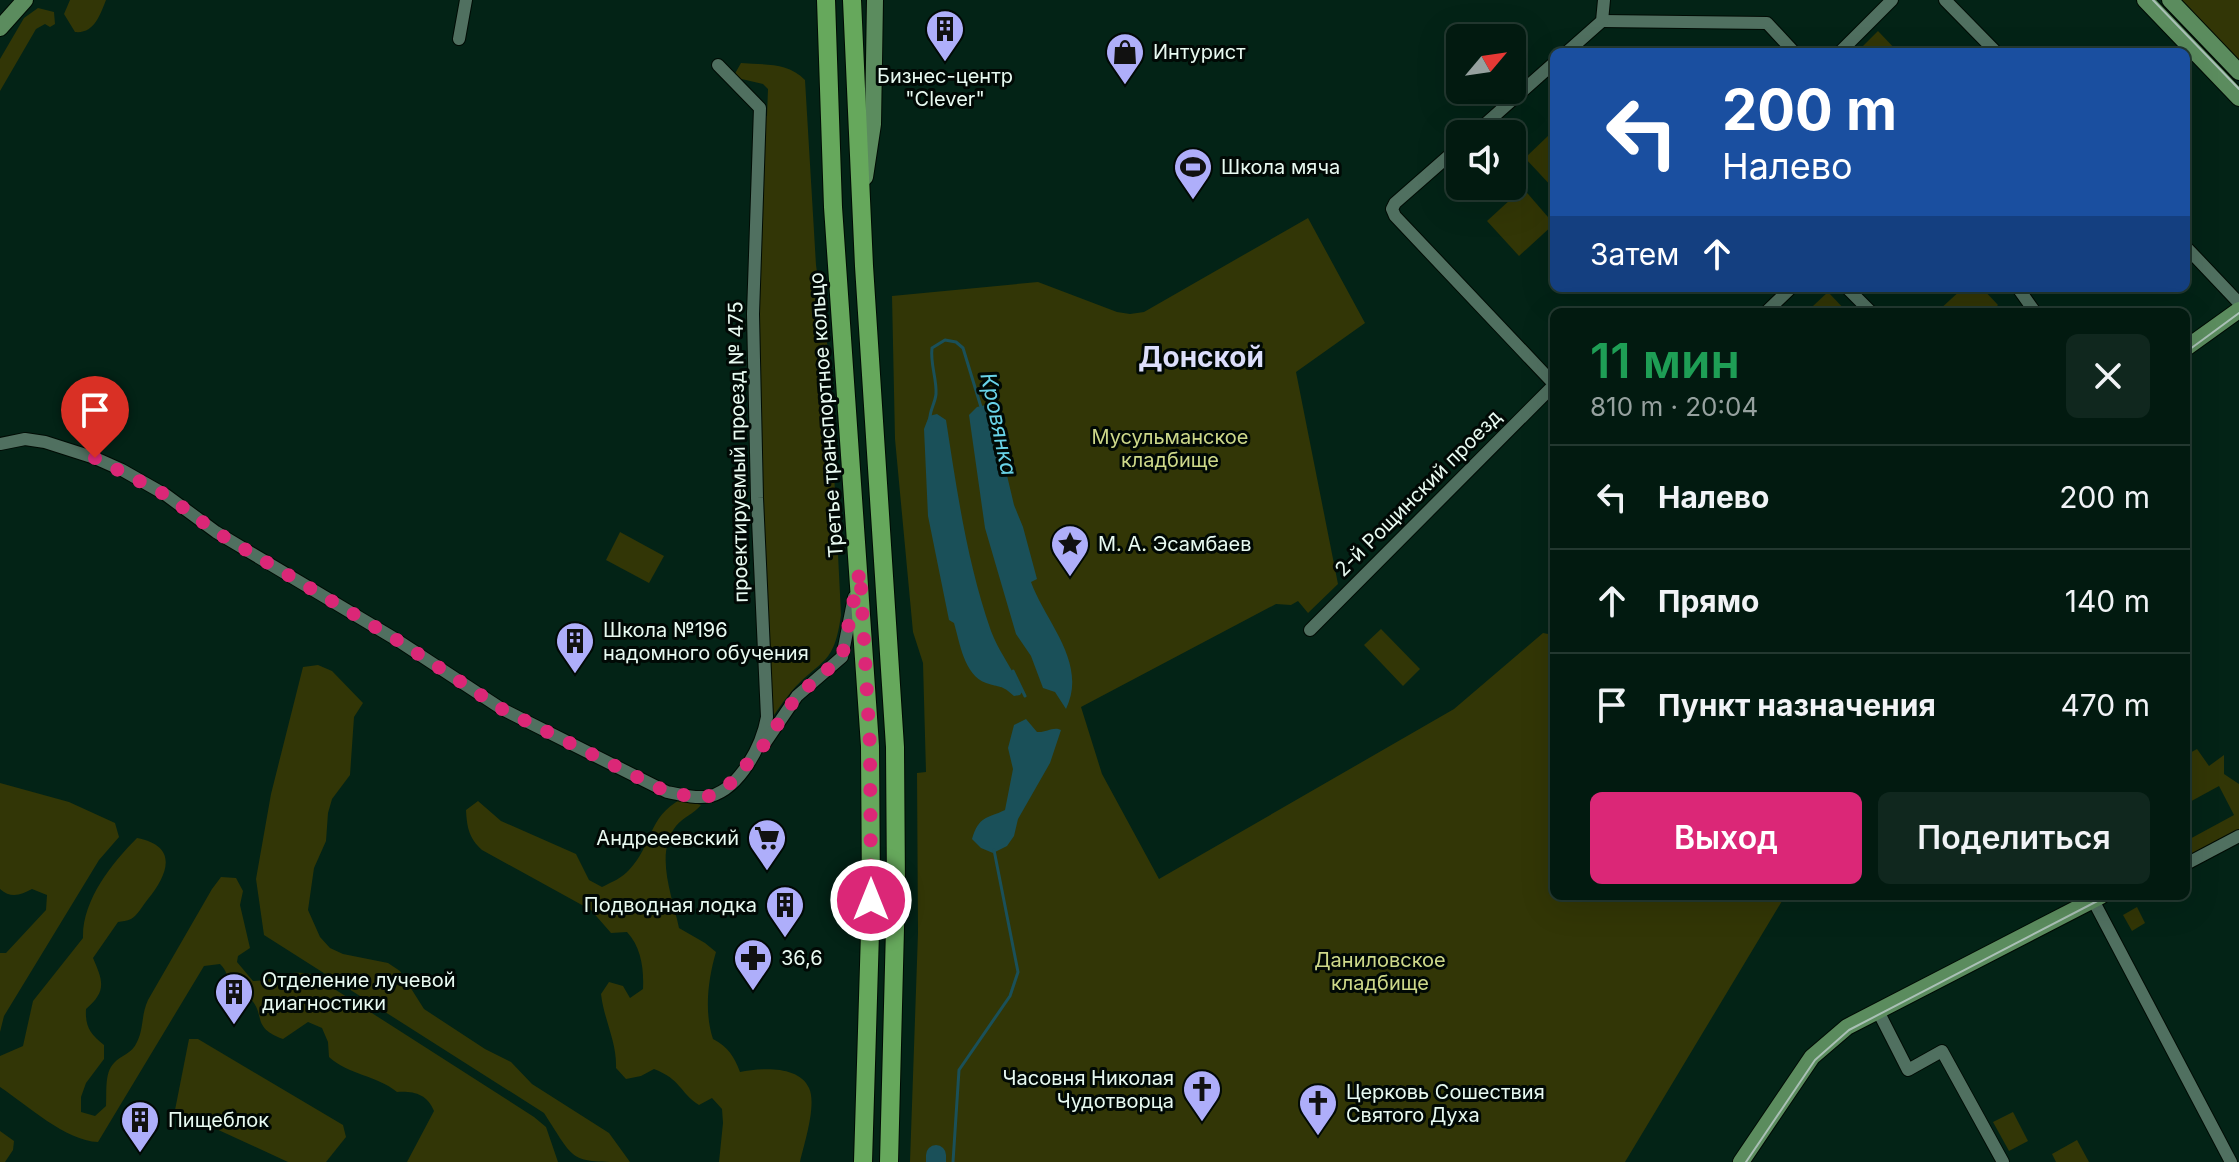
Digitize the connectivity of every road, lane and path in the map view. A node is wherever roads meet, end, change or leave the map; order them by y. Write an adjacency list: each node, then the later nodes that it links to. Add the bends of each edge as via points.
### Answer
1 (25, 0): 12 (street)
2 (466, 0): 13 (street)
3 (826, 0): 36 (main road, Третье транспортное кольцо, via 833,207)
4 (852, 0): 24 (main road)
5 (875, 0): 24 (street, via 873,124)
6 (1604, 0): 11 (street)
7 (1892, 0): 16 (street)
8 (1945, 0): 17 (street)
9 (2145, 0): 21 (street)
10 (2170, 0): 20 (street)
11 (1602, 21): 14 (street); 15 (street, via 1767,23)
12 (0, 28)
13 (459, 39)
14 (1572, 48)
15 (1790, 48)
16 (1844, 48)
17 (1992, 48)
18 (718, 65): 38 (street, проектируемый проезд № 475, via 760,108 753,314 767,717)
19 (1550, 67): 22 (street)
20 (2239, 72)
21 (2239, 98)
22 (1490, 120)
23 (1446, 158): 33 (street, via 1395,203 1395,216)
24 (861, 198): 46 (main road, via 895,747)
25 (2190, 251): 28 (street)
26 (1787, 292): 29 (street)
27 (1851, 292): 30 (street)
28 (2239, 303)
29 (1770, 308)
30 (1867, 308)
31 (2239, 310): 32 (street)
32 (2190, 345)
33 (1550, 380)
34 (1550, 388): 37 (street, 2-й Рощинский проезд)
35 (0, 444): 38 (street, проектируемый проезд № 475, via 45,442 122,470 502,709 667,792 710,796 727,787)
36 (860, 570): 38 (street, via 842,657 797,696); 45 (main road, Третье транспортное кольцо, via 870,746 871,900)
37 (1310, 630)
38 (747, 765)
39 (2239, 836): 40 (street)
40 (2190, 862)
41 (2093, 900): 43 (street)
42 (2098, 900): 49 (street)
43 (1878, 1011): 47 (street, via 1847,1027 1812,1057); 48 (street, via 1908,1070 1942,1051)
44 (2239, 1159): 49 (street)
45 (863, 1162)
46 (889, 1162)
47 (1741, 1162)
48 (2003, 1162)
49 (2232, 1162)

